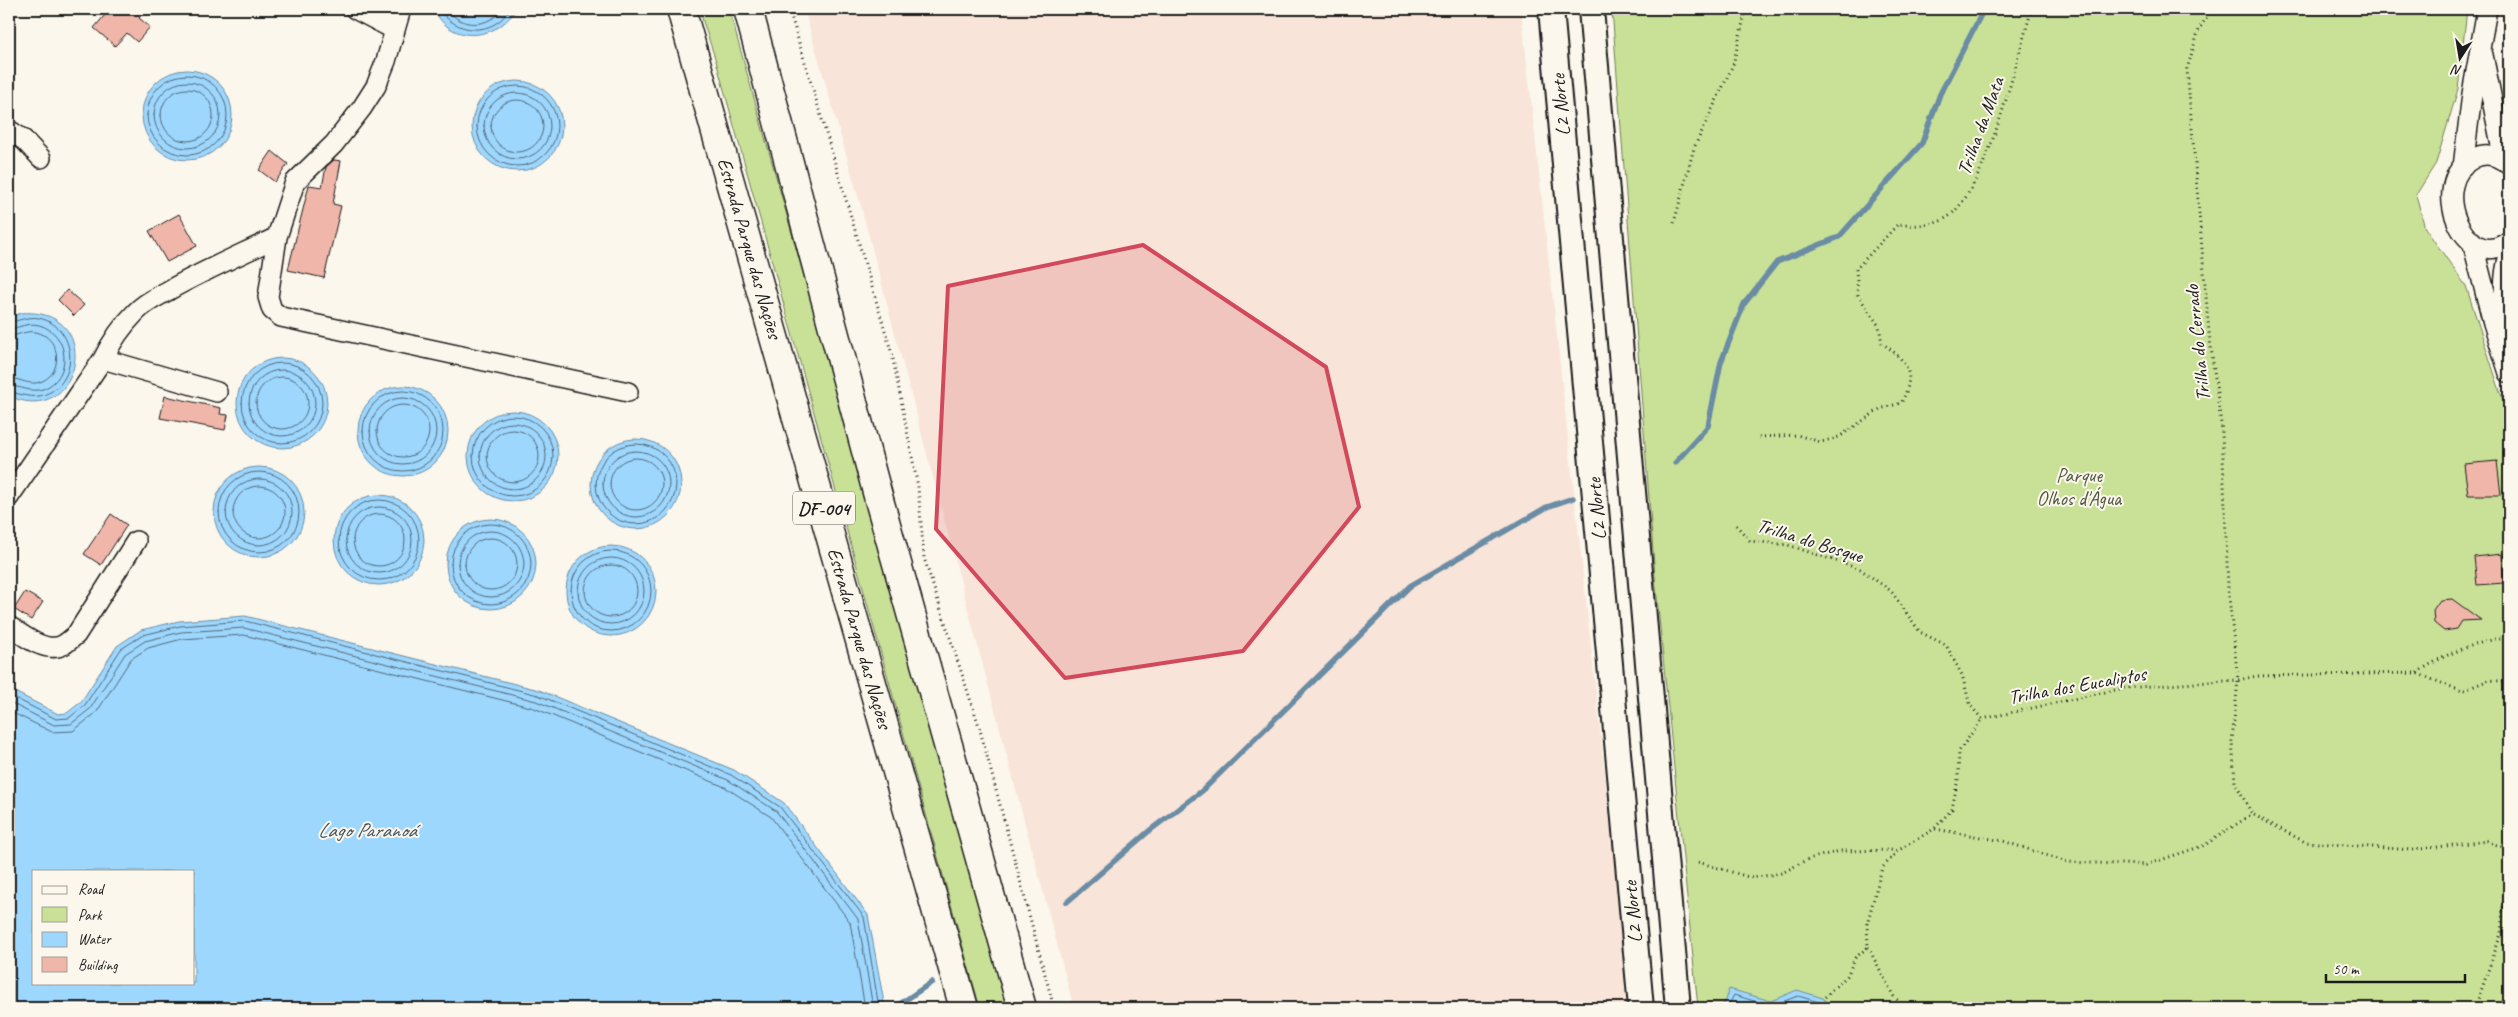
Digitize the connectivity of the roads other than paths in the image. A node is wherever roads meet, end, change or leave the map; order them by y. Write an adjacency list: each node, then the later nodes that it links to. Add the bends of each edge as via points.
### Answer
1 (356, 9): 8 (street)
2 (400, 9): 8 (street)
3 (681, 9): 26 (highway, Estrada Parque das Nações / DF-004)
4 (748, 9): 27 (highway, DF-004, via 878,496)
5 (1551, 9): 28 (main road, L2 Norte)
6 (1590, 9): 29 (main road, L2 Norte)
7 (2487, 9): 9 (street)
8 (395, 30): 14 (street, via 376,86 362,108 334,144 295,182)
9 (2482, 46): 12 (street); 13 (street)
10 (9, 130): 11 (street)
11 (41, 158)
12 (2507, 162): 13 (street, via 2482,154)
13 (2463, 167): 15 (street, via 2453,186 2452,210)
14 (277, 237): 19 (street, via 189,279 137,310 113,339); 22 (street, via 268,297 272,310 281,317)
15 (2472, 241): 16 (street, via 2481,248 2492,250); 20 (street)
16 (2509, 241)
17 (2509, 255): 18 (street, via 2504,290)
18 (2509, 320)
19 (103, 359): 21 (street); 23 (street)
20 (2509, 372)
21 (216, 392)
22 (628, 392)
23 (9, 497)
24 (136, 541): 25 (street, via 76,634 62,646 46,646)
25 (9, 626)
26 (964, 1008)
27 (1022, 1008)
28 (1641, 1008)
29 (1678, 1008)

